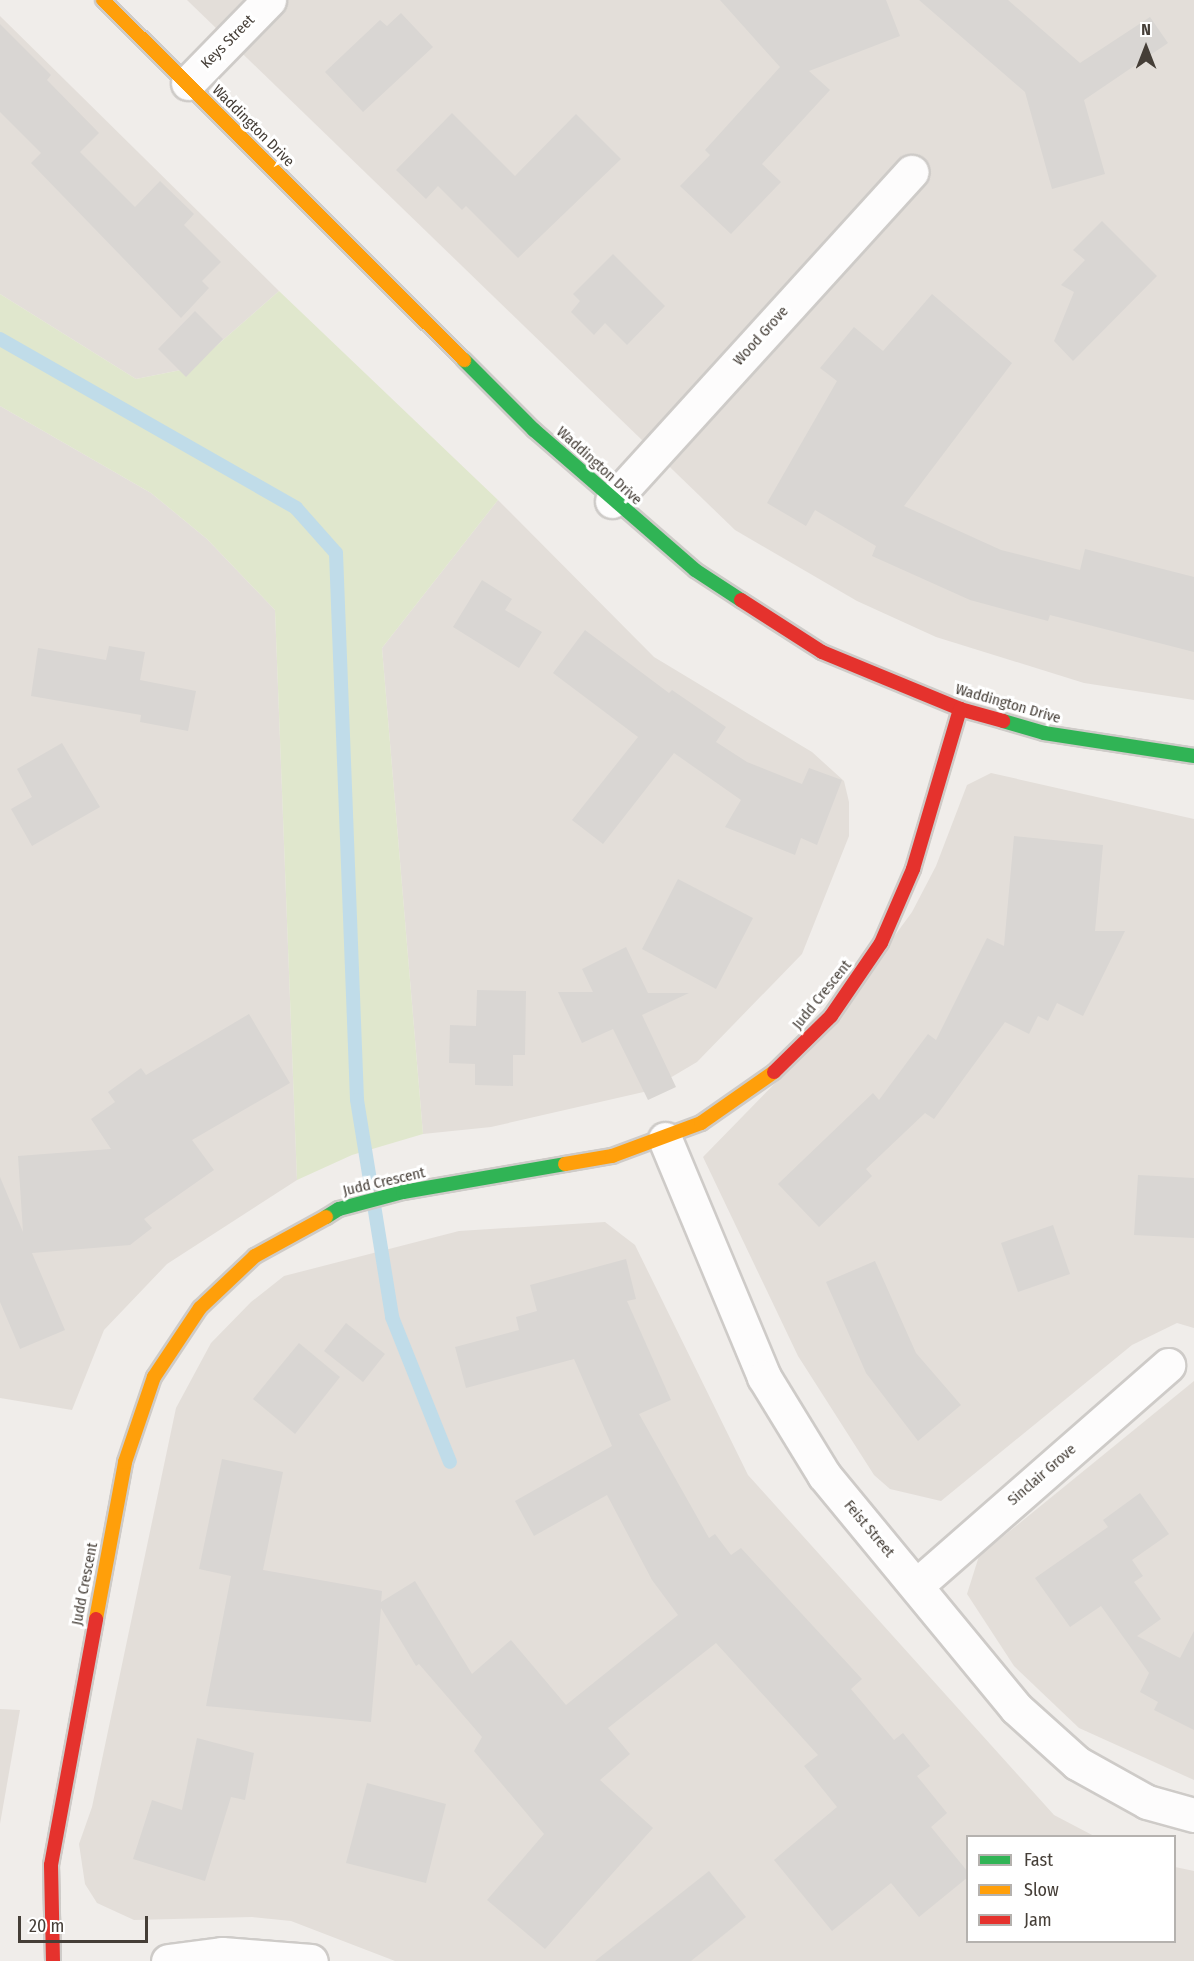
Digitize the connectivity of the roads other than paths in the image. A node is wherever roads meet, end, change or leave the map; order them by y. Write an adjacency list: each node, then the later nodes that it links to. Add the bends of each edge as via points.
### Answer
1 (103, 0): 3 (street, Waddington Drive)
2 (269, 0): 3 (street, Keys Street)
3 (188, 83): 5 (street, Waddington Drive, via 534,430)
4 (911, 172): 5 (street, Wood Grove)
5 (612, 501): 6 (street, Waddington Drive, via 695,570 822,652)
6 (960, 709): 7 (street, Waddington Drive, via 1044,733); 8 (street, Judd Crescent, via 902,897 881,943 857,980 831,1016 769,1076 701,1123)
7 (1194, 756)
8 (665, 1139): 10 (street, Feist Street, via 764,1377 824,1475); 12 (street, Judd Crescent, via 612,1156 403,1192 339,1209 255,1256 207,1301 170,1350 137,1418 123,1473 51,1865)
9 (1168, 1365): 10 (street, Sinclair Grove)
10 (917, 1585): 11 (street, Feist Street, via 1016,1708 1077,1763 1148,1803)
11 (1194, 1815)
12 (52, 1961)
13 (168, 1961): 14 (street, via 222,1954)
14 (311, 1961)

